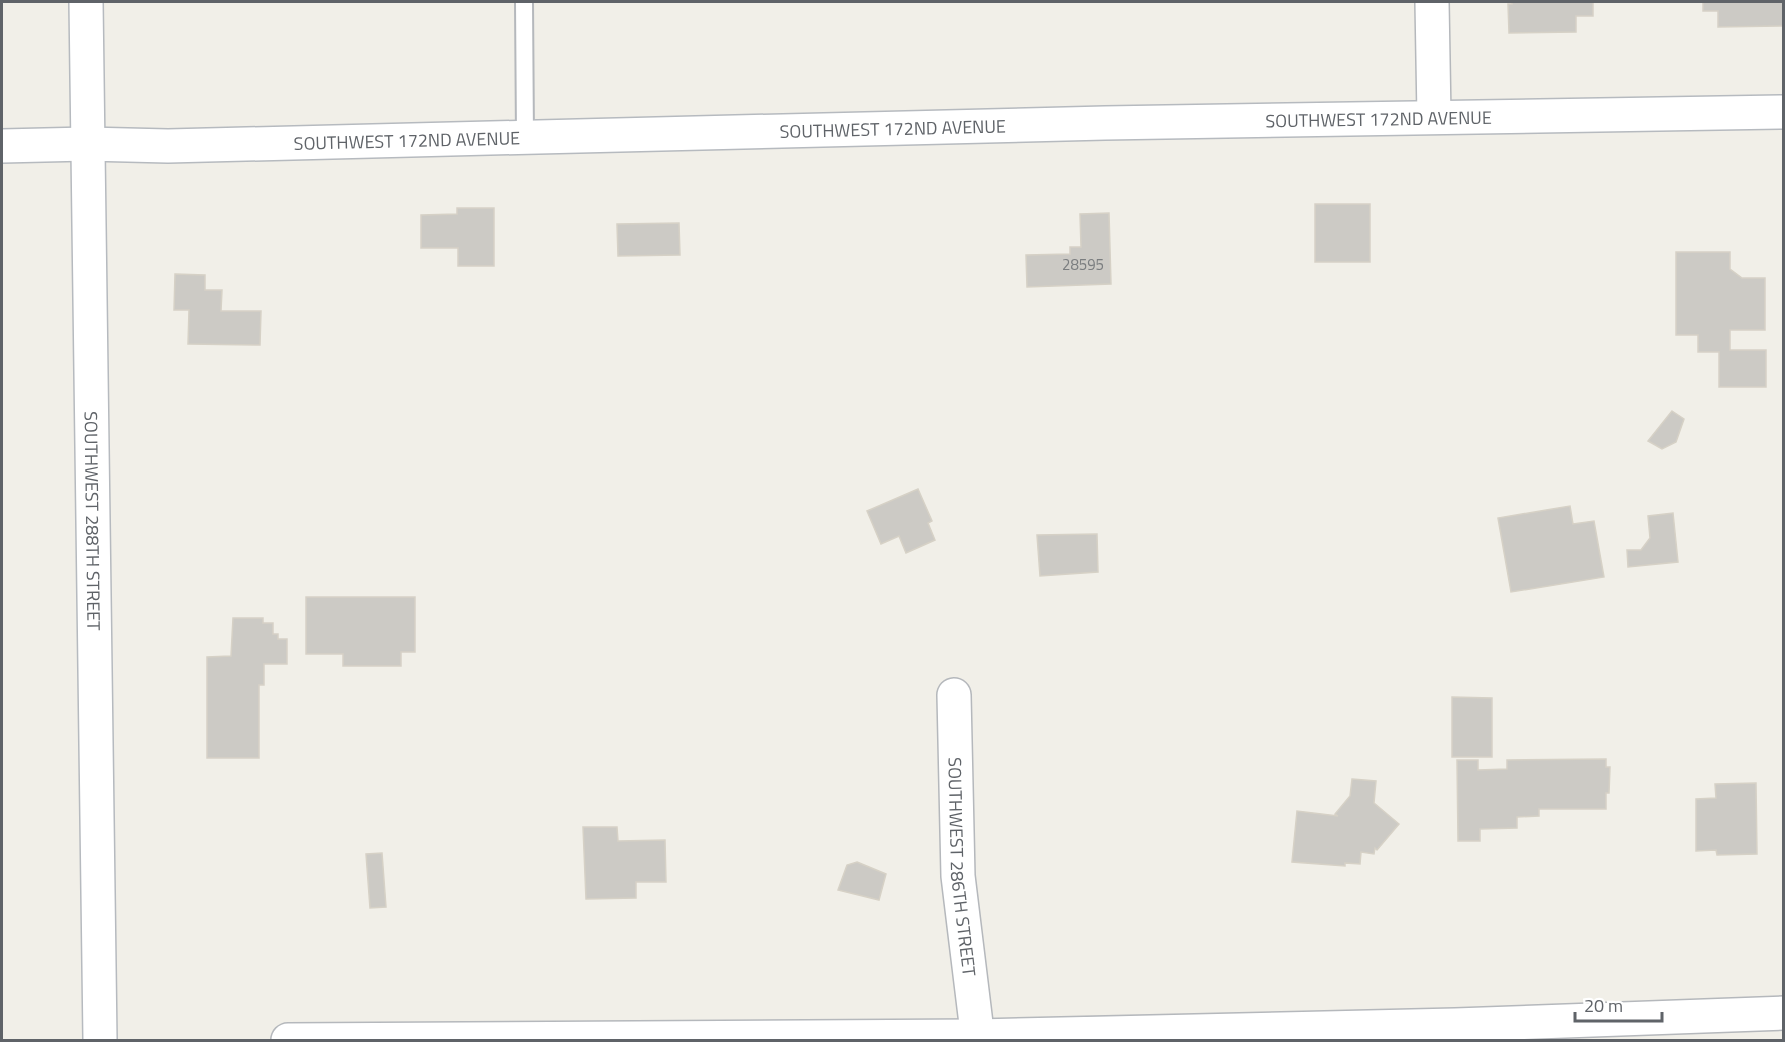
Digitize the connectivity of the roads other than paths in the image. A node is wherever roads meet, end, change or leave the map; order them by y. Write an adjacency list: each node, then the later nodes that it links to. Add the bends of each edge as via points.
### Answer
1 (86, 2): 7 (street, SOUTHWEST 288TH STREET)
2 (524, 2): 6 (lane)
3 (1432, 2): 5 (street)
4 (1784, 112): 5 (street, SOUTHWEST 172ND AVENUE)
5 (1434, 117): 6 (street, SOUTHWEST 172ND AVENUE)
6 (525, 138): 7 (street, SOUTHWEST 172ND AVENUE)
7 (87, 144): 8 (street, SOUTHWEST 172ND AVENUE); 12 (street, SOUTHWEST 288TH STREET)
8 (2, 146)
9 (954, 695): 11 (street, SOUTHWEST 286TH STREET, via 958,876)
10 (1784, 1013): 11 (street)
11 (978, 1038): 13 (street)
12 (100, 1041)
13 (288, 1041)

